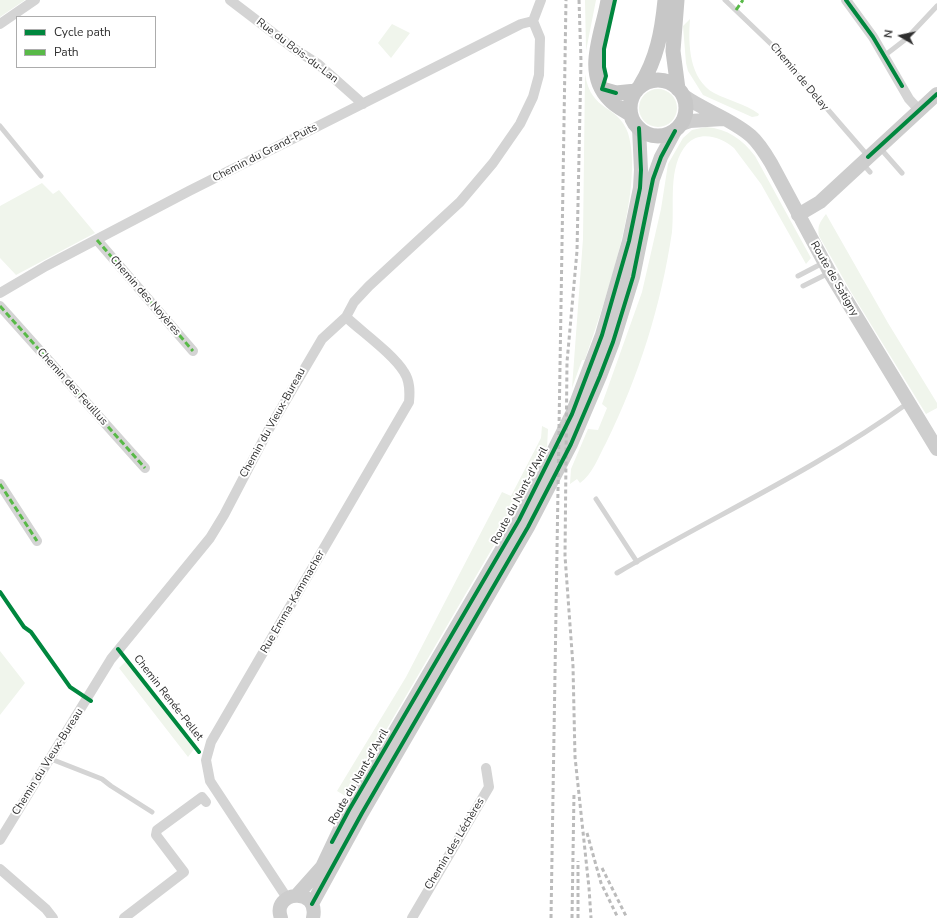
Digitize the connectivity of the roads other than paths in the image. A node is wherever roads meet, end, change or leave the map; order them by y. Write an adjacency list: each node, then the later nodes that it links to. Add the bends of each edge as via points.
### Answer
1 (35, 0): 11 (street)
2 (230, 0): 17 (street, Rue du Bois-du-Lan, via 318,64)
3 (541, 0): 10 (street)
4 (608, 0): 14 (main road, via 596,62 596,77)
5 (665, 0): 13 (main road, via 657,53 648,74)
6 (677, 0): 15 (main road, via 673,50)
7 (726, 0): 25 (lane, Chemin de Delay, via 772,45)
8 (846, 0): 12 (street)
9 (937, 6): 12 (lane, via 906,39)
10 (533, 21): 17 (street, Chemin du Grand-Puits, via 521,24); 35 (street, Chemin du Vieux-Bureau, via 540,38 539,75 533,97 520,124 466,196 365,290 354,302)
11 (0, 24)
12 (884, 56): 18 (street, via 909,99)
13 (638, 88): 14 (main road, via 616,93); 15 (main road, via 648,82 660,80 672,84); 19 (main road, via 630,102)
14 (602, 89): 19 (main road, via 610,101)
15 (681, 93): 20 (main road, Route de Satigny); 22 (main road, via 686,111)
16 (937, 94): 18 (main road)
17 (362, 104): 29 (street, Chemin du Grand-Puits, via 188,191)
18 (919, 110): 24 (main road)
19 (630, 114): 23 (main road)
20 (723, 119): 22 (main road, via 690,121); 28 (main road, Route de Satigny, via 746,132 761,147 772,163)
21 (0, 126): 27 (lane)
22 (678, 127): 23 (main road, via 668,134 656,136 649,135); 52 (main road, Route du Nant-d'Avril, via 661,156 653,179 633,277 600,376 571,444 521,540)
23 (639, 128): 51 (main road, Route du Nant-d'Avril, via 640,188 629,241 602,336 572,414 519,520 349,810 322,867)
24 (879, 147): 25 (main road); 26 (lane)
25 (867, 164): 28 (main road, via 820,202)
26 (902, 173)
27 (41, 176)
28 (798, 215): 30 (main road, Route de Satigny)
29 (97, 240): 33 (street, Chemin du Grand-Puits); 36 (street, Chemin des Noyères)
30 (827, 267): 31 (lane); 32 (lane); 37 (main road, Route de Satigny)
31 (798, 276)
32 (803, 286)
33 (0, 293)
34 (0, 306): 39 (street, Chemin des Feuillus)
35 (346, 317): 45 (street, Chemin du Vieux-Bureau, via 322,340 309,360 210,538 118,649); 51 (street, Rue Emma-Kammacher, via 397,362 409,386 409,402 211,742 206,760 210,780)
36 (192, 351)
37 (909, 403): 38 (main road, Route de Satigny); 43 (lane, via 838,449)
38 (937, 449)
39 (144, 468)
40 (0, 484): 42 (street)
41 (596, 500): 43 (lane)
42 (37, 540)
43 (636, 562): 44 (lane)
44 (617, 573)
45 (50, 758): 48 (lane, via 102,779); 49 (street, Chemin du Vieux-Bureau)
46 (486, 768): 57 (street, Chemin des Léchères, via 489,787)
47 (206, 802): 54 (street, via 202,797 157,830 156,835 184,872)
48 (152, 812)
49 (0, 840)
50 (0, 869): 53 (street)
51 (292, 897): 52 (main road, via 308,899); 55 (main road, via 280,909)
52 (312, 904): 56 (main road)
53 (53, 918)
54 (124, 918)
55 (281, 918)
56 (312, 918)
57 (412, 918)

